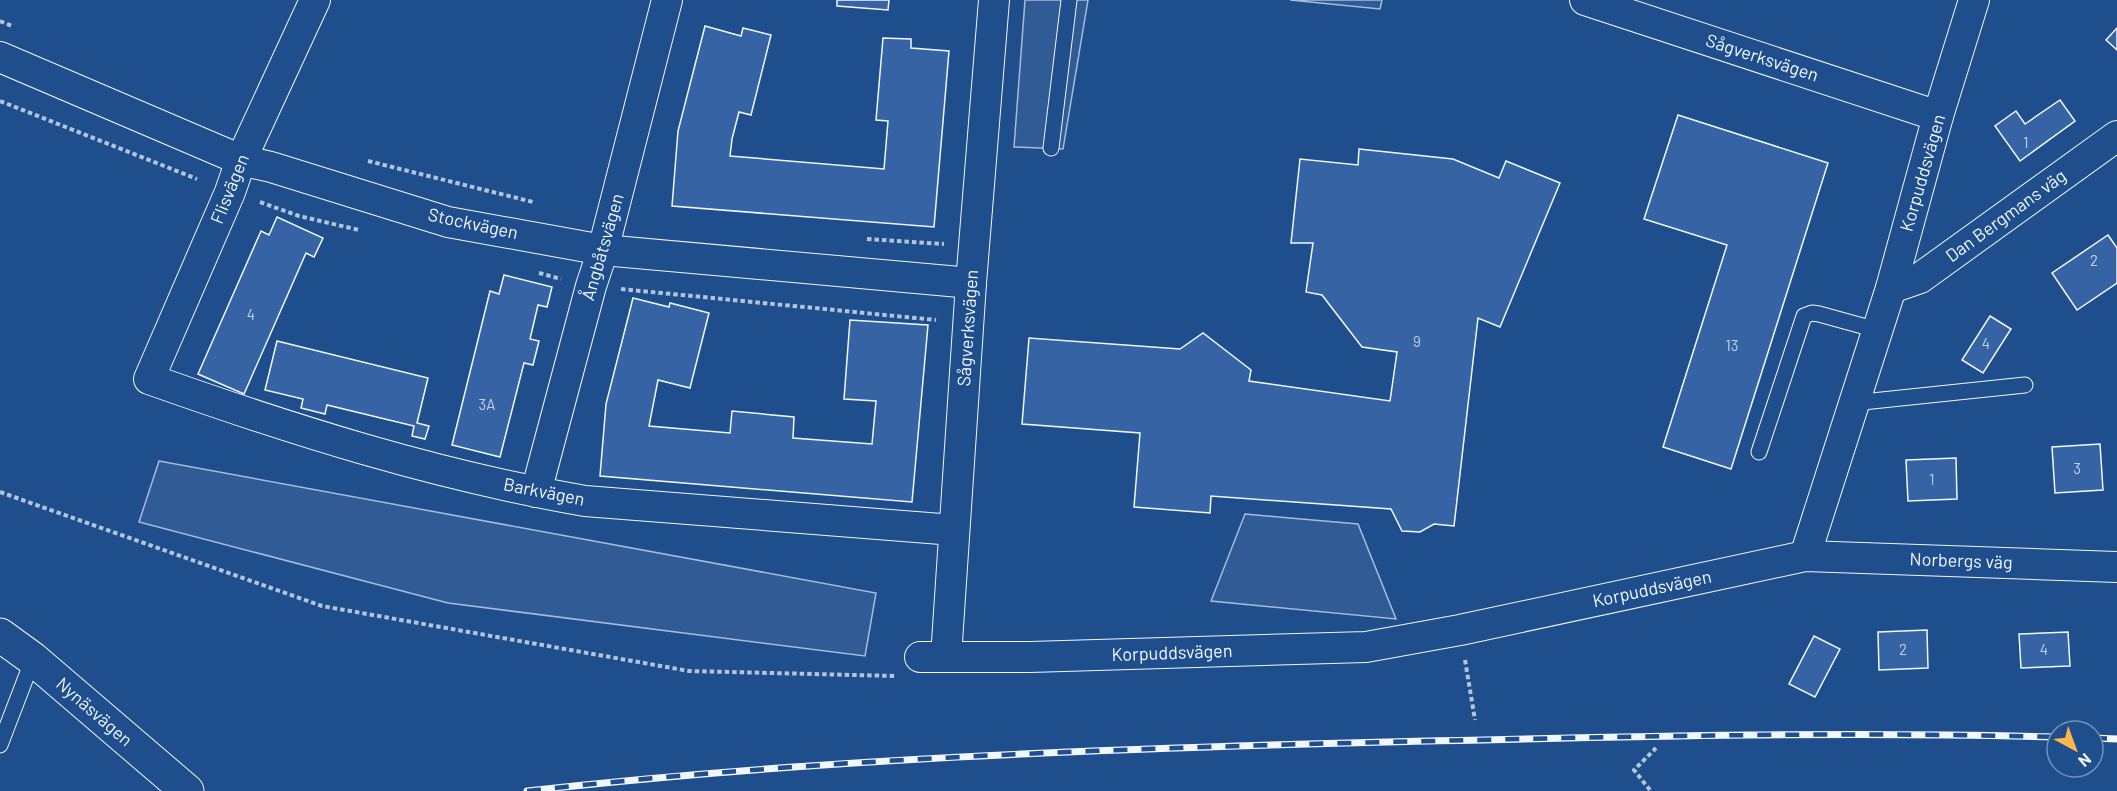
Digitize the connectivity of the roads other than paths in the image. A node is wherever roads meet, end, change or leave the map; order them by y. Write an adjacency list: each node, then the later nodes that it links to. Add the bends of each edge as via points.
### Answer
1 (315, 0): 11 (street, Flisvägen)
2 (667, 0): 12 (street, Ångbåtsvägen)
3 (994, 0): 13 (street, Sågverksvägen)
4 (1069, 0): 10 (lane)
5 (1585, 0): 8 (street, Sågverksvägen)
6 (1974, 0): 8 (street, Korpuddsvägen)
7 (0, 57): 11 (street, Stockvägen)
8 (1938, 116): 14 (street, Korpuddsvägen)
9 (2117, 136): 14 (street, Dan Bergmans väg, via 1920,278)
10 (1051, 148)
11 (241, 160): 12 (street, Stockvägen, via 448,222); 16 (street, Flisvägen)
12 (603, 250): 13 (street, Stockvägen); 20 (street, Ångbåtsvägen)
13 (971, 283): 21 (street, Sågverksvägen)
14 (1891, 288): 15 (street, Korpuddsvägen)
15 (1877, 330): 18 (street, Korpuddsvägen); 19 (lane, via 1819,314 1804,316)
16 (149, 379): 20 (street, Barkvägen, via 267,421 387,457)
17 (2025, 385): 18 (lane)
18 (1853, 403): 22 (street, Korpuddsvägen)
19 (1759, 452)
20 (536, 492): 21 (street, Barkvägen, via 585,501)
21 (954, 530): 25 (street, Sågverksvägen)
22 (1806, 556): 23 (street, Norbergs väg); 25 (street, Korpuddsvägen, via 1366,647)
23 (2117, 567)
24 (0, 635): 26 (street, Nynäsvägen)
25 (933, 657)
26 (33, 659): 27 (lane); 28 (street, Nynäsvägen)
27 (0, 745)
28 (187, 791)

